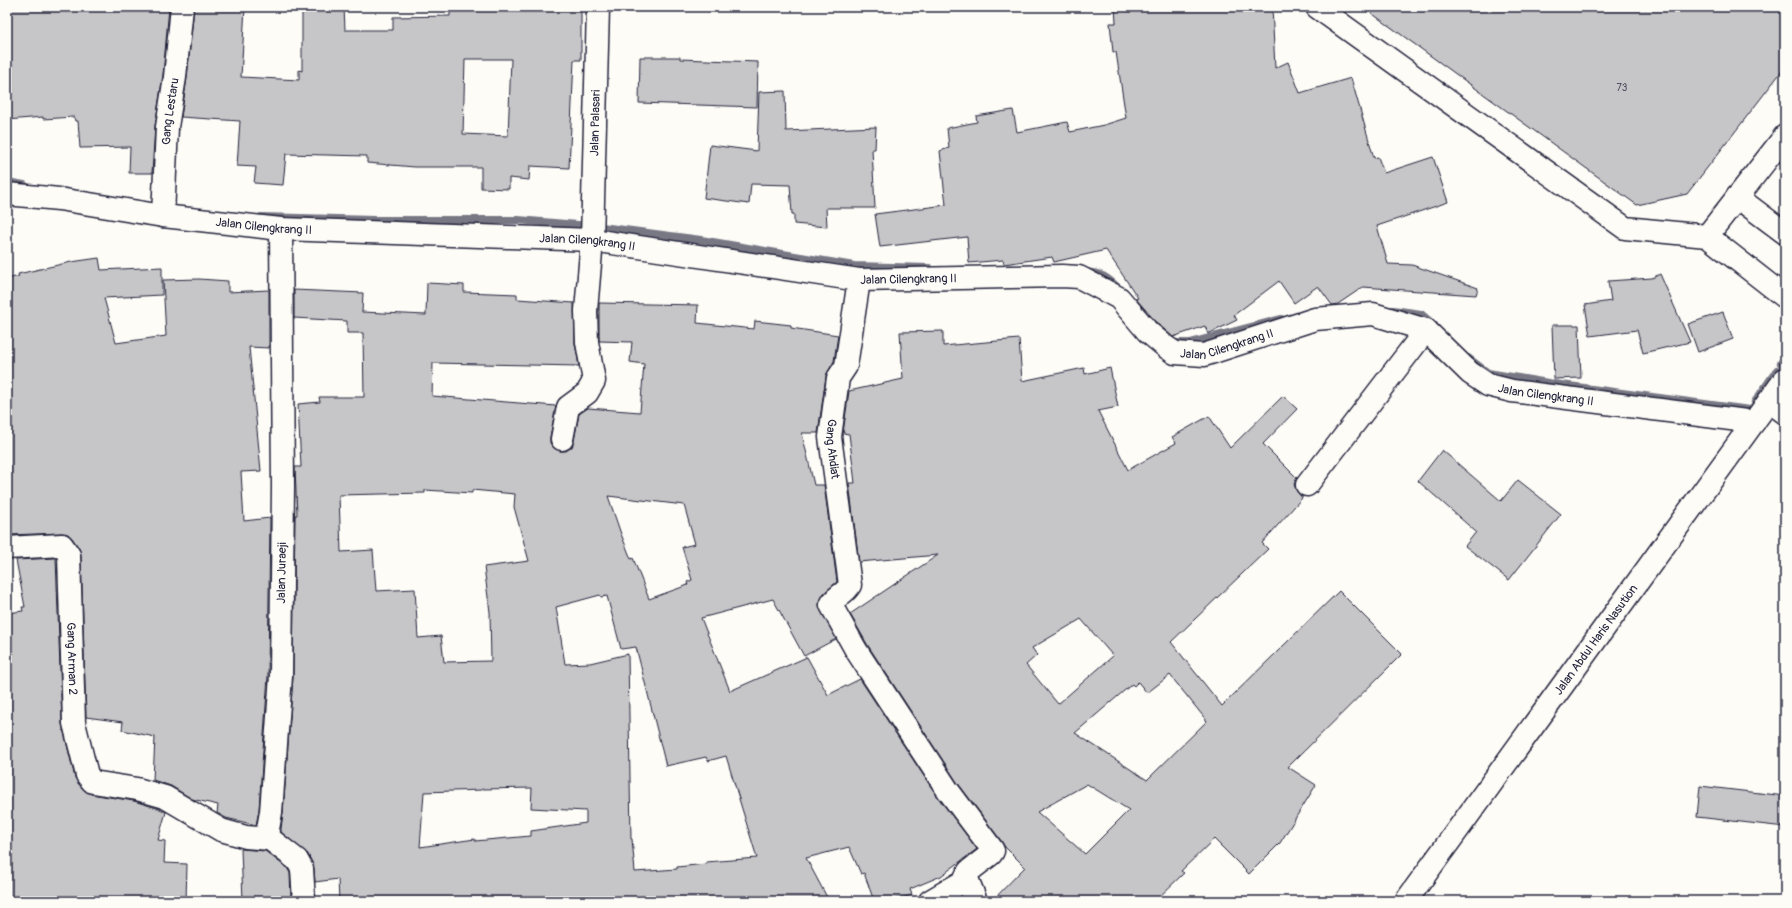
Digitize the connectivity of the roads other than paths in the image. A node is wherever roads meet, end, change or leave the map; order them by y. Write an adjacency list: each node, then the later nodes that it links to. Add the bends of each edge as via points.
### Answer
1 (182, 7): 7 (main road, Gang Lestaru, via 167,127)
2 (598, 7): 11 (main road, Jalan Palasari)
3 (1318, 7): 10 (main road, via 1625,228)
4 (1785, 136): 6 (main road)
5 (7, 194): 7 (main road, Jalan Cilengkrang II, via 59,199)
6 (1737, 198): 9 (main road); 10 (main road)
7 (163, 216): 8 (main road, Jalan Cilengkrang II)
8 (281, 230): 11 (main road, Jalan Cilengkrang II); 21 (main road, Jalan Juraeji, via 281,676 268,829)
9 (1785, 233)
10 (1707, 236): 13 (main road)
11 (592, 240): 12 (main road, Jalan Cilengkrang II); 18 (main road, Jalan Palasari, via 586,311 587,342 594,381 587,393 568,407)
12 (859, 280): 14 (main road, Jalan Cilengkrang II, via 1079,277 1119,298 1148,332 1175,353 1204,355 1322,318 1373,314); 22 (main road, Gang Ahdiat, via 846,366 838,378 830,437 850,585 847,592 831,605 947,789 992,848 992,854 969,871)
13 (1785, 297)
14 (1426, 330): 17 (main road, Jalan Cilengkrang II, via 1470,373 1488,385 1512,391); 19 (main road)
15 (1785, 379): 16 (main road, Jalan Abdul Haris Nasution)
16 (1777, 407): 17 (main road, Jalan Abdul Haris Nasution)
17 (1754, 422): 26 (main road, Jalan Abdul Haris Nasution)
18 (562, 439)
19 (1307, 485)
20 (7, 548): 21 (main road, Gang Arman 2, via 62,545 69,555 74,723 87,775 93,782 137,789 165,797 221,830 246,837)
21 (270, 839): 23 (main road, via 297,860 302,869)
22 (966, 880): 24 (main road); 25 (main road)
23 (304, 901)
24 (930, 901)
25 (976, 901)
26 (1406, 901)

